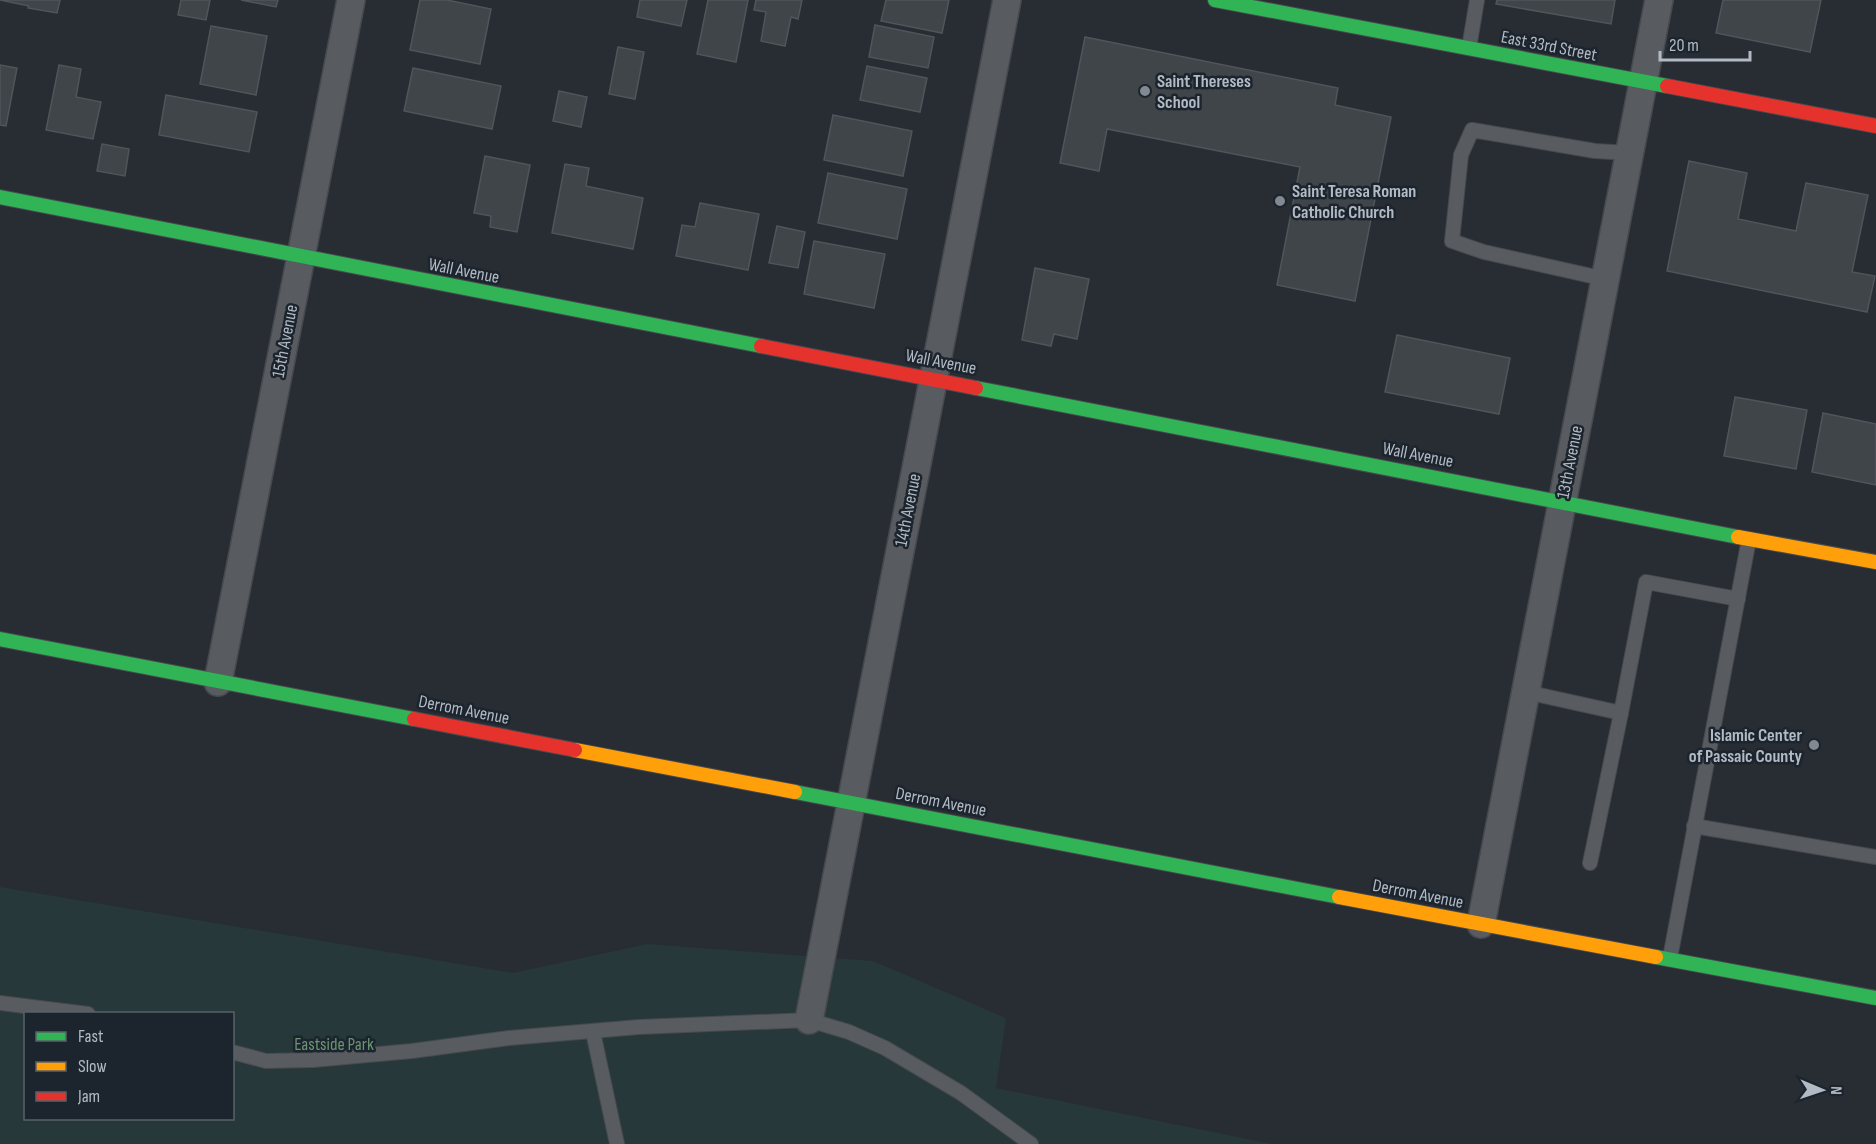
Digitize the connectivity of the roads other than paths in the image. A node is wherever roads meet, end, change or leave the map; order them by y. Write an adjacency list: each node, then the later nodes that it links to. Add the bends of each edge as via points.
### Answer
1 (351, 0): 11 (street, 15th Avenue)
2 (1006, 0): 13 (street, 14th Avenue)
3 (1215, 0): 6 (street, East 33rd Street)
4 (1477, 0): 6 (lane)
5 (1659, 0): 7 (street, 13th Avenue)
6 (1468, 49): 7 (street, East 33rd Street)
7 (1643, 82): 8 (street, East 33rd Street); 9 (street, 13th Avenue)
8 (1876, 126)
9 (1629, 153): 12 (street, 13th Avenue); 12 (lane, via 1472,130 1461,155 1452,241)
10 (0, 197): 11 (street, Wall Avenue)
11 (301, 258): 13 (street, Wall Avenue); 19 (street, 15th Avenue)
12 (1605, 279): 14 (street, 13th Avenue)
13 (933, 379): 14 (street, Wall Avenue); 22 (street, 14th Avenue)
14 (1562, 502): 15 (street, Wall Avenue); 20 (street, 13th Avenue)
15 (1749, 539): 16 (street, Wall Avenue); 17 (lane)
16 (1876, 562)
17 (1738, 599): 21 (lane, via 1646,582); 23 (lane)
18 (0, 639): 19 (street, Derrom Avenue)
19 (219, 682): 22 (street, Derrom Avenue)
20 (1526, 692): 21 (lane); 26 (street, 13th Avenue)
21 (1621, 712): 25 (lane)
22 (851, 802): 26 (street, Derrom Avenue); 31 (street, 14th Avenue)
23 (1694, 826): 24 (lane); 27 (lane)
24 (1876, 857)
25 (1590, 863)
26 (1481, 924): 27 (street, Derrom Avenue)
27 (1670, 958): 28 (street, Derrom Avenue)
28 (1876, 998)
29 (0, 1003): 30 (lane)
30 (72, 1012)
31 (809, 1020): 32 (lane); 35 (lane, via 885,1048 961,1093)
32 (593, 1032): 33 (lane, via 313,1060 266,1061); 34 (lane)
33 (234, 1053)
34 (617, 1144)
35 (1031, 1144)

